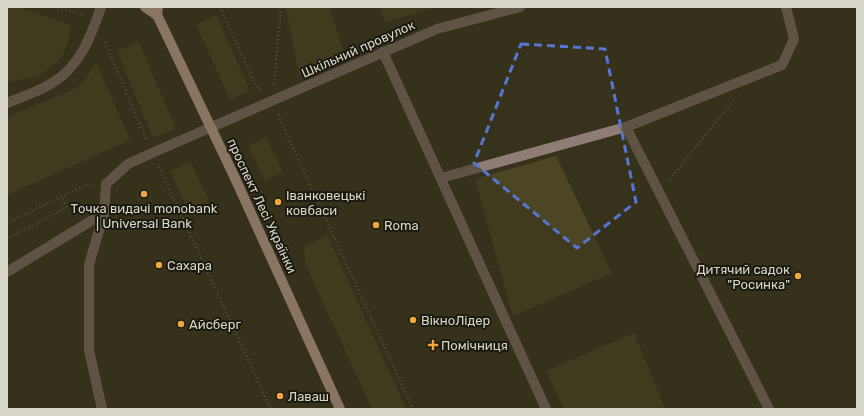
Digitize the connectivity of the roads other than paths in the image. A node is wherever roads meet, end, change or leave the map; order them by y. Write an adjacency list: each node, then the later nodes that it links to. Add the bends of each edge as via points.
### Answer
1 (101, 7): 7 (street, via 79,59 67,72 53,83)
2 (145, 7): 5 (main road, проспект Лесі Українки)
3 (520, 7): 6 (street, Шкільний провулок, via 437,29)
4 (786, 7): 9 (street, via 794,39 782,65)
5 (158, 11): 8 (main road, проспект Лесі Українки)
6 (383, 52): 8 (street, Шкільний провулок); 10 (street)
7 (7, 103)
8 (211, 126): 11 (street, Шкільний провулок, via 128,164 106,184); 14 (main road, проспект Лесі Українки)
9 (626, 127): 10 (street); 16 (street)
10 (441, 178): 15 (street)
11 (104, 213): 12 (street); 13 (street, via 89,265 89,350)
12 (7, 272)
13 (102, 409)
14 (340, 409)
15 (546, 409)
16 (769, 409)

